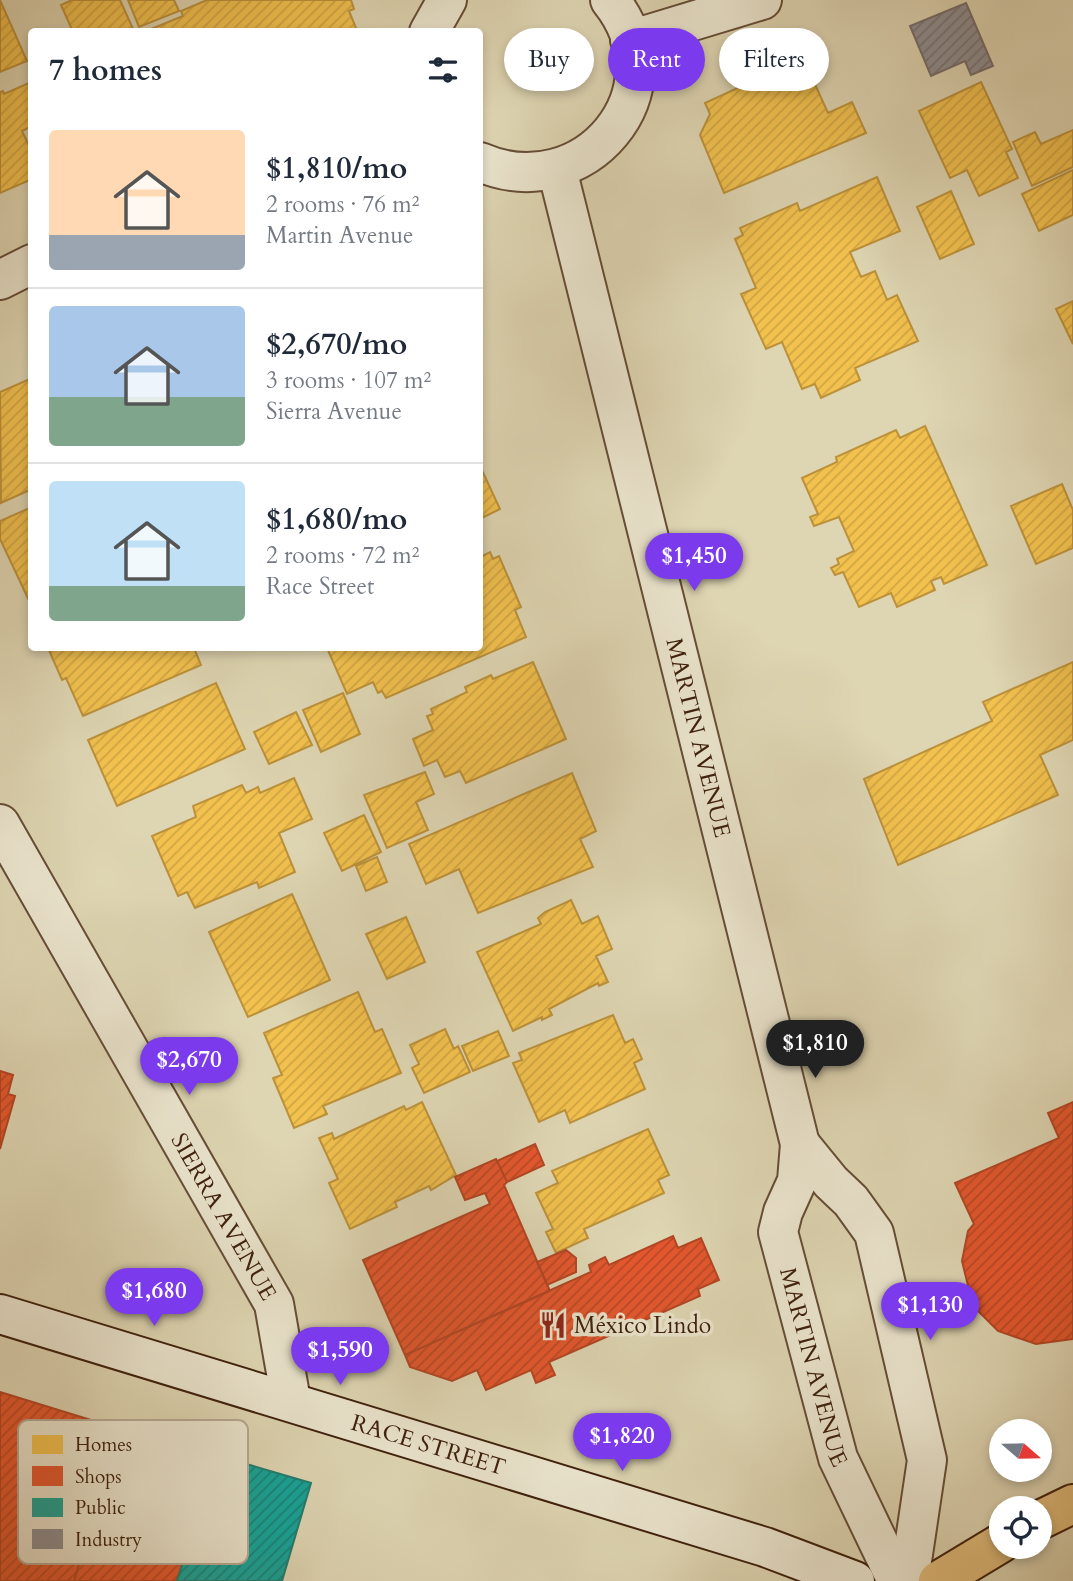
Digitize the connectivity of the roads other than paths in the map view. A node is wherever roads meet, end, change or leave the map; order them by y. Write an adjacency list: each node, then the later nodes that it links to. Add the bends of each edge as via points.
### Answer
1 (447, 0): 4 (street)
2 (610, 0): 5 (street)
3 (762, 0): 6 (street)
4 (431, 28)
5 (624, 28)
6 (670, 28)
7 (630, 91): 9 (street, via 624,114 609,135 591,153)
8 (483, 163): 9 (street, via 522,173)
9 (557, 169): 13 (street, MARTIN AVENUE)
10 (28, 266): 11 (street)
11 (0, 280)
12 (0, 824): 15 (street, SIERRA AVENUE, via 274,1304)
13 (800, 1144): 20 (street, MARTIN AVENUE, via 797,1181 778,1232 838,1458); 21 (street, MARTIN AVENUE, via 874,1233 927,1460)
14 (0, 1314): 15 (street, RACE STREET)
15 (291, 1401): 19 (street, RACE STREET, via 765,1547)
16 (1073, 1504): 17 (main road)
17 (1052, 1514)
18 (989, 1550): 22 (main road)
19 (855, 1581)
20 (897, 1581)
21 (909, 1581)
22 (938, 1581)

